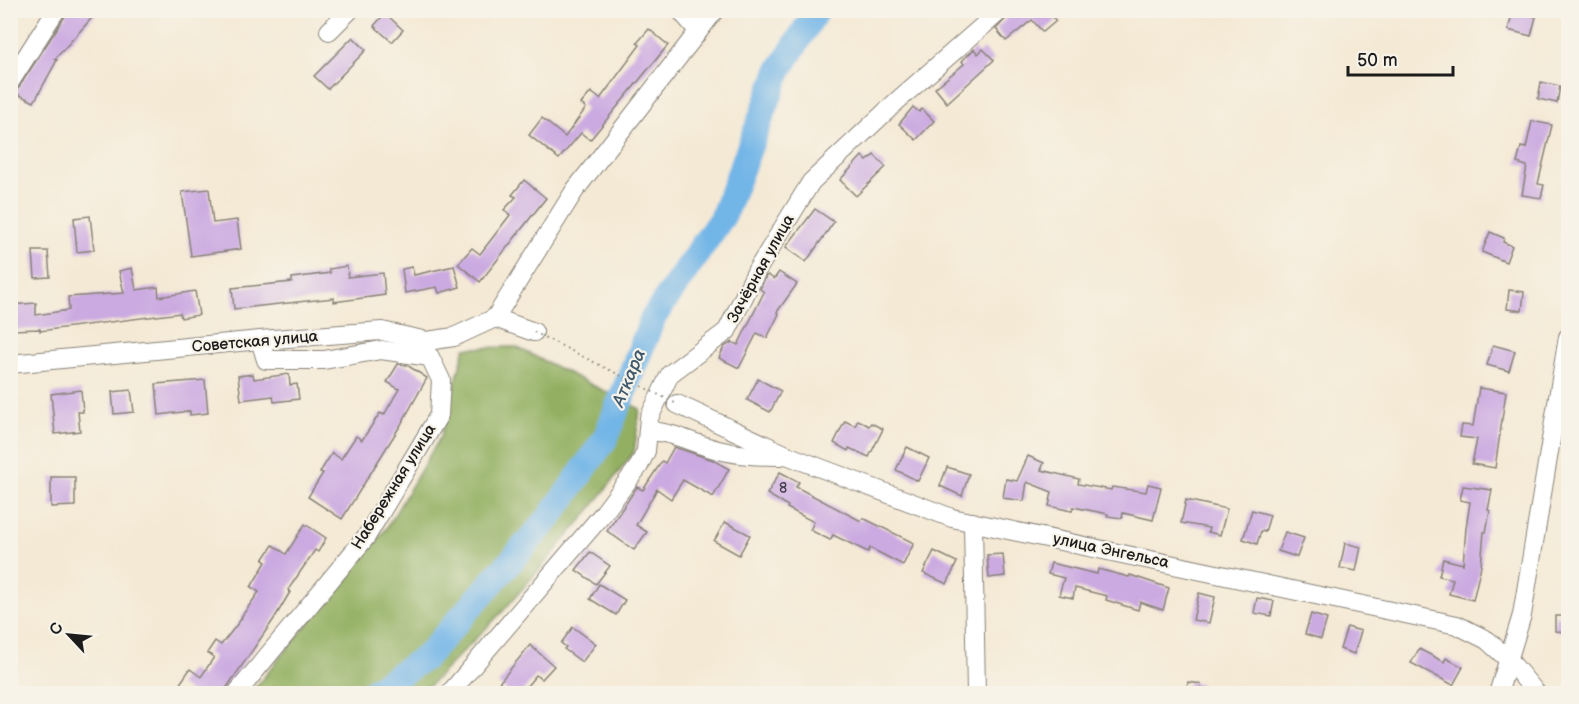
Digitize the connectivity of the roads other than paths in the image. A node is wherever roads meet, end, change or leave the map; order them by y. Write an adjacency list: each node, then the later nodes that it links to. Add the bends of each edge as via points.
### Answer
1 (56, 10): 8 (street)
2 (350, 10): 6 (street)
3 (680, 10): 7 (street)
4 (715, 10): 7 (street)
5 (1001, 10): 15 (street, Зачёрная улица, via 811,182 757,270 727,331 669,374 650,418)
6 (329, 31)
7 (698, 31): 9 (street, via 575,190)
8 (10, 82)
9 (495, 318): 10 (street); 12 (street, Советская улица, via 454,337 427,341 382,331)
10 (534, 332)
11 (1569, 337): 18 (street, via 1522,615)
12 (260, 340): 13 (street, Советская улица); 19 (street, Набережная улица, via 266,360 324,360 381,350 430,357 441,380 439,415 366,537)
13 (10, 364)
14 (677, 404): 16 (street, улица Энгельса)
15 (650, 431): 16 (street, via 669,432 737,455); 20 (street, Зачёрная улица, via 639,466 602,515)
16 (789, 456): 17 (street, улица Энгельса, via 952,518)
17 (973, 522): 18 (street, улица Энгельса, via 1457,625 1487,640); 21 (street)
18 (1509, 660): 22 (street); 23 (street, улица Энгельса)
19 (236, 693)
20 (449, 693)
21 (976, 693)
22 (1498, 693)
23 (1537, 693)

